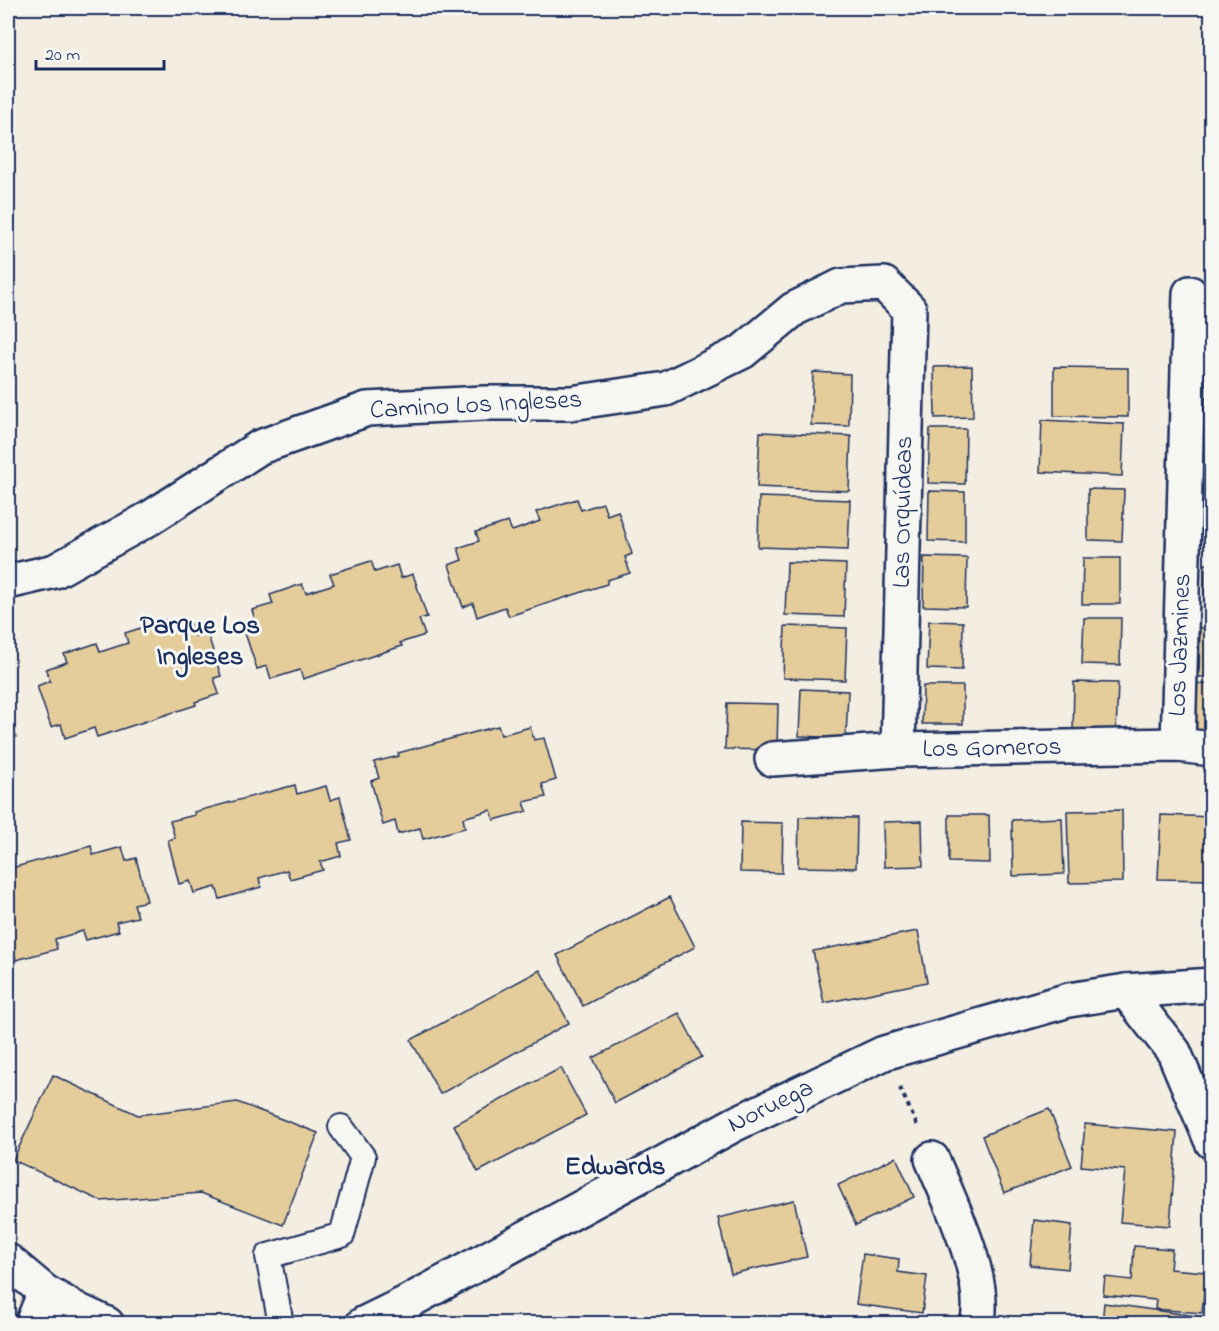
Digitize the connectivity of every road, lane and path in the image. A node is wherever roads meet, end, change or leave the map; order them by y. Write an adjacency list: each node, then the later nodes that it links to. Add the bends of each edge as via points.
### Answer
1 (884, 284): 3 (street, Camino Los Ingleses, via 841,286 794,309 742,352 666,389 571,403 367,409 260,447 150,519 55,571); 6 (street, Las Orquídeas, via 909,309)
2 (1190, 293): 4 (street, Los Jazmines)
3 (8, 582)
4 (1178, 745): 5 (street, Los Gomeros); 6 (street, Los Gomeros)
5 (1212, 749)
6 (898, 750): 7 (street, Los Gomeros)
7 (772, 759)
8 (1212, 985): 9 (street, Noruega)
9 (1126, 991): 10 (street, Noruega, via 1069,1000); 12 (street, via 1174,1052)
10 (884, 1053): 13 (path); 19 (street, Noruega, via 735,1124)
11 (341, 1127): 18 (lane, via 363,1157 342,1235 268,1256)
12 (1212, 1142)
13 (933, 1159): 20 (street, via 975,1270)
14 (8, 1261): 15 (street)
15 (45, 1292): 16 (street); 17 (street)
16 (32, 1323)
17 (107, 1323)
18 (281, 1323)
19 (363, 1323)
20 (977, 1323)

